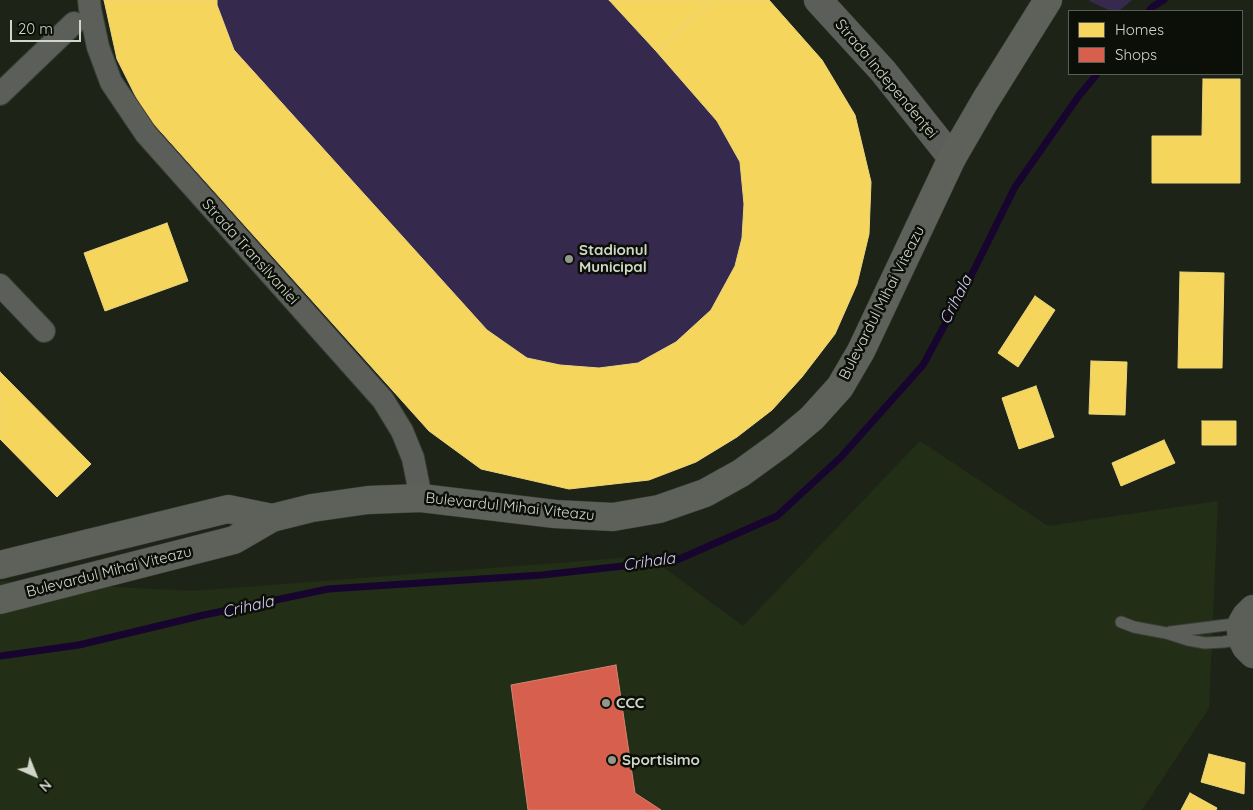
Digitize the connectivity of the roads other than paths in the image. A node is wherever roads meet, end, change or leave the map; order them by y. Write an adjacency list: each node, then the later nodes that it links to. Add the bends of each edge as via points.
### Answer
1 (89, 0): 9 (street, Strada Transilvaniei, via 98,47 111,82 152,142 383,400 402,431 413,458)
2 (818, 0): 6 (street, Strada Independenței, via 883,71)
3 (1048, 0): 6 (main road, Bulevardul Mihai Viteazu)
4 (74, 23): 5 (street)
5 (0, 94)
6 (952, 158): 9 (main road, Bulevardul Mihai Viteazu, via 861,351 840,387 812,418 741,473 705,493 659,509 613,517 555,514)
7 (0, 285): 8 (street)
8 (44, 332)
9 (421, 498): 10 (main road, Bulevardul Mihai Viteazu, via 368,500)
10 (272, 518): 11 (main road, Bulevardul Mihai Viteazu, via 228,509); 12 (main road, Bulevardul Mihai Viteazu, via 234,540)
11 (0, 565)
12 (0, 600)
13 (1121, 622): 15 (lane)
14 (1248, 631): 15 (lane, via 1222,625); 15 (lane, via 1223,642 1205,643)
15 (1166, 633)

